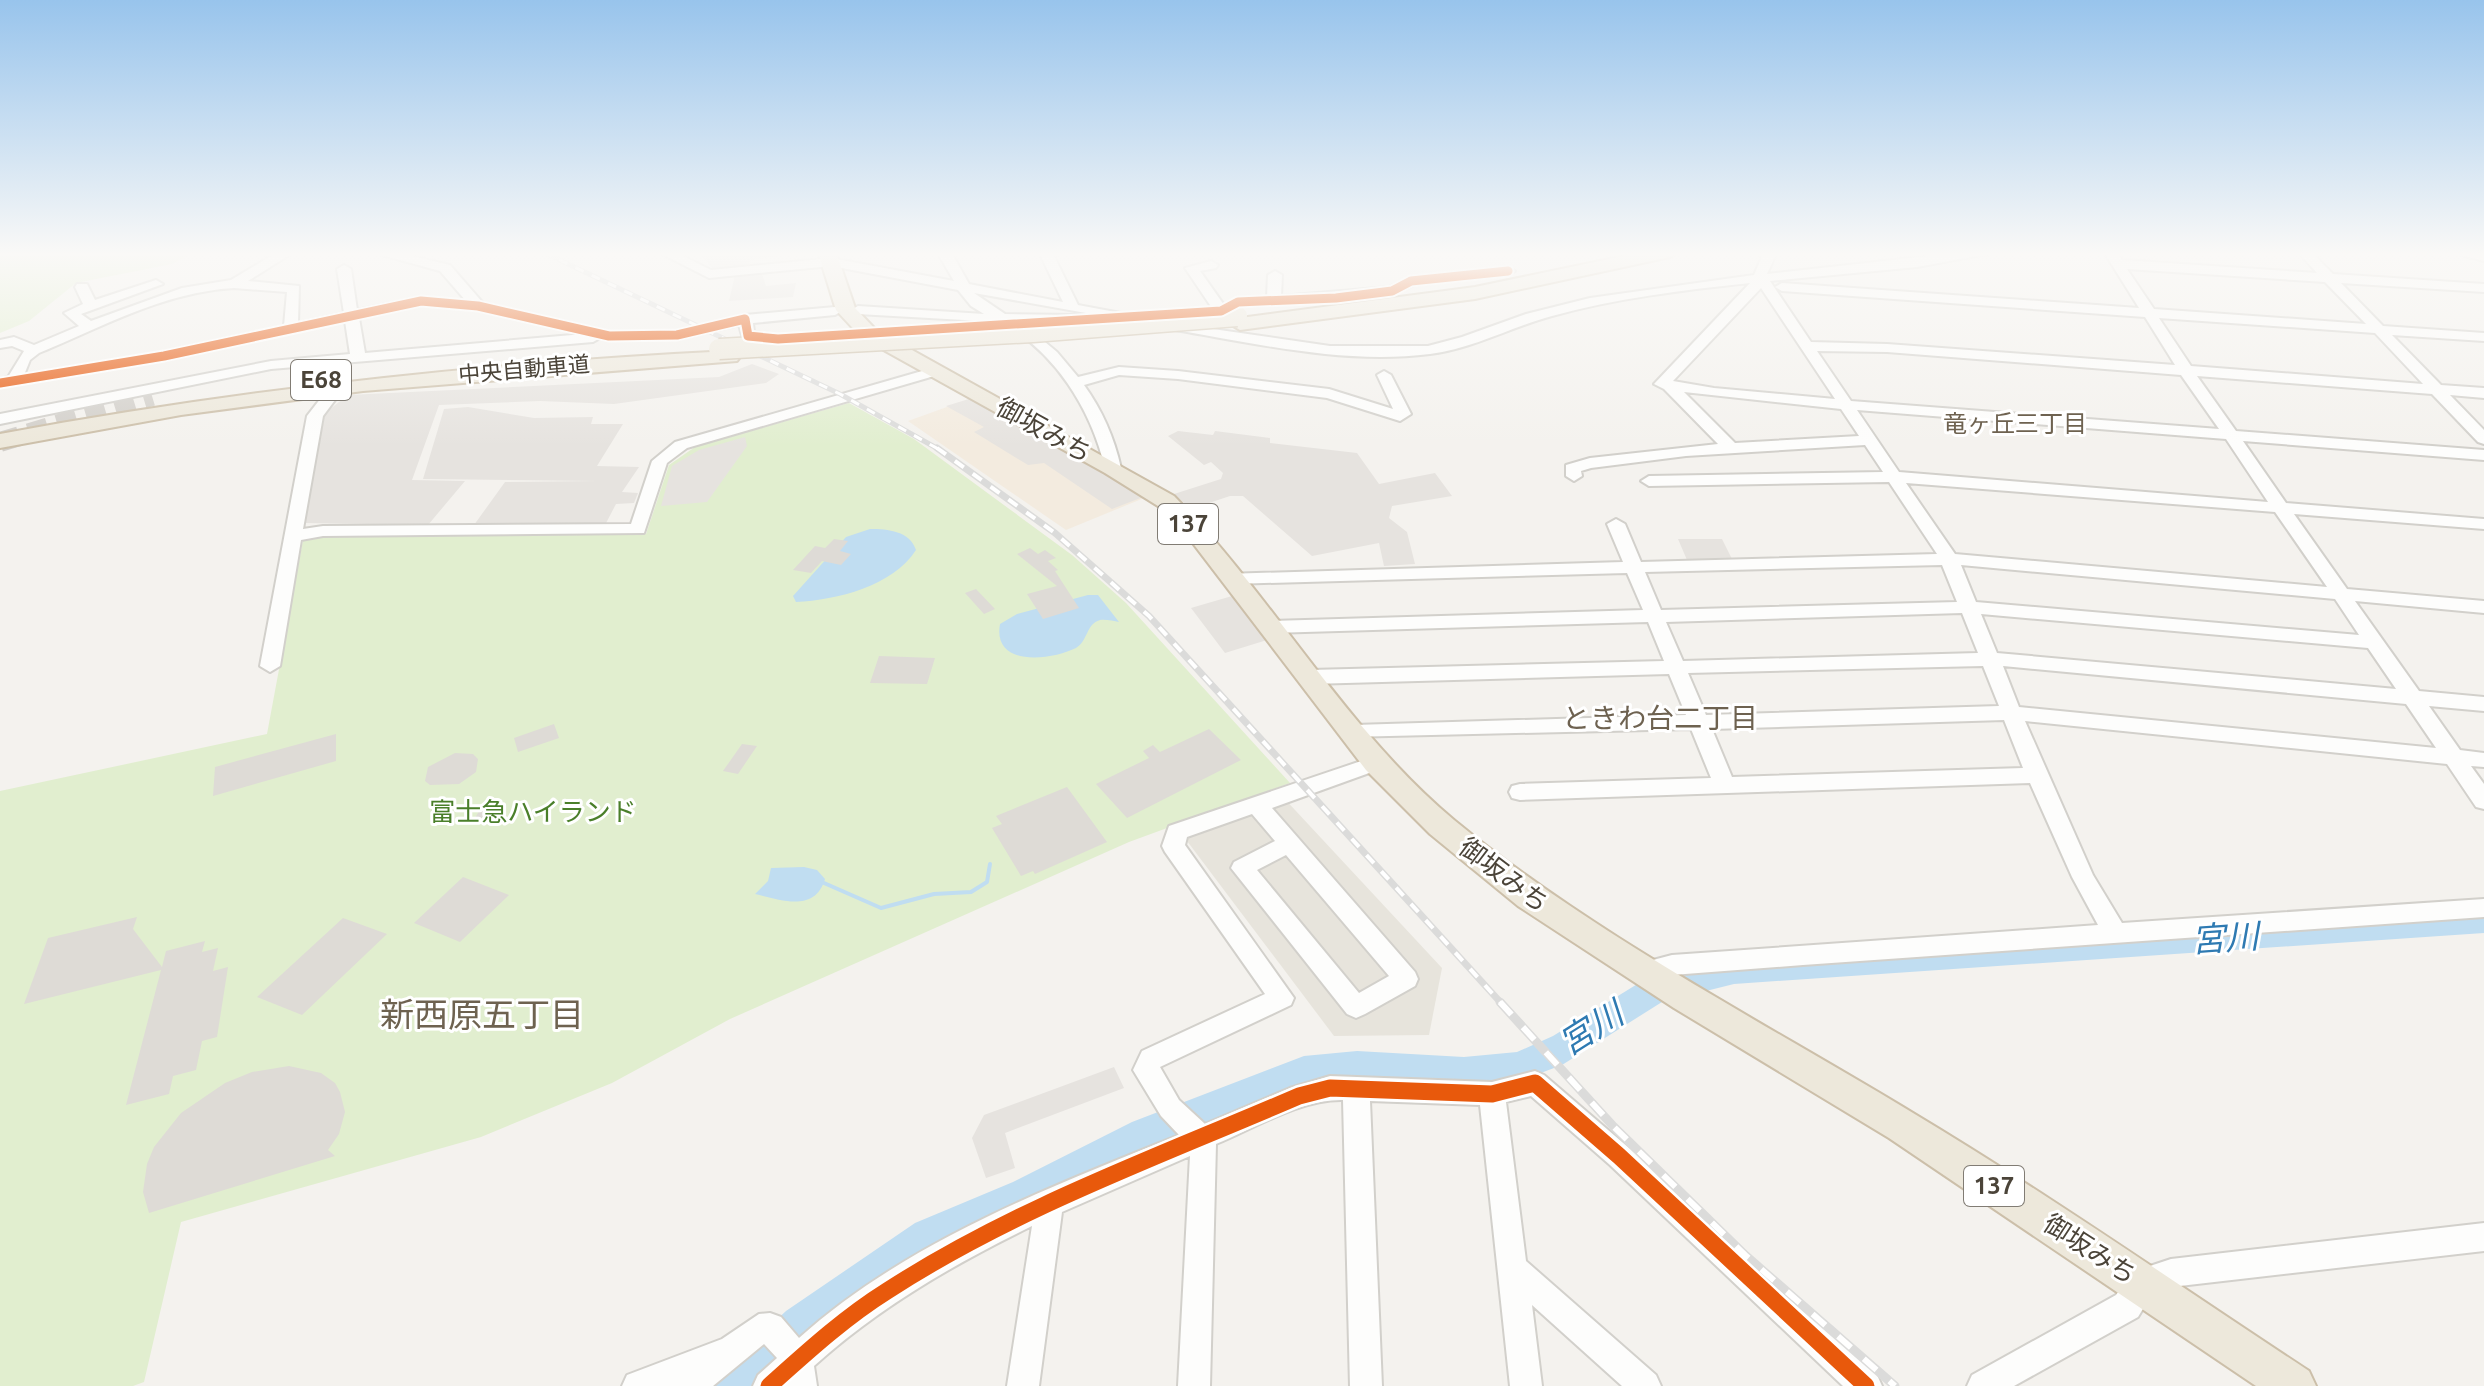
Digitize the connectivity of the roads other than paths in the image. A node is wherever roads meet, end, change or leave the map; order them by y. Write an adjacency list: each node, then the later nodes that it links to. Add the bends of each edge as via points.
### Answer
1 (76, 317): 23 (street)
2 (121, 317): 23 (street)
3 (292, 317): 24 (street)
4 (340, 317): 24 (street)
5 (351, 317): 34 (street)
6 (525, 317): 27 (street)
7 (771, 317): 20 (street)
8 (852, 317): 26 (highway, 御坂みち / 137)
9 (943, 317): 22 (street)
10 (1000, 317): 22 (street)
11 (1118, 317): 21 (street)
12 (1233, 317): 13 (highway, 中央自動車道 / E68); 21 (street); 33 (highway, 中央自動車道 / E68, via 1043,340)
13 (1237, 317)
14 (1531, 317): 21 (street, via 1450,346 1403,352 1332,350)
15 (1729, 317): 41 (street, via 1662,384)
16 (1786, 317): 30 (street)
17 (2150, 317): 36 (street)
18 (2187, 317): 25 (street)
19 (2366, 317): 25 (street)
20 (745, 319): 26 (street, via 748,336 762,339); 27 (street, via 677,335)
21 (1131, 319): 22 (street)
22 (1011, 322): 26 (street); 40 (street, via 1043,346)
23 (91, 328): 31 (street)
24 (291, 328): 38 (street)
25 (2379, 330): 28 (street); 42 (street)
26 (869, 334): 35 (highway, 御坂みち / 137)
27 (609, 336): 34 (street)
28 (2484, 337)
29 (0, 344): 31 (street, via 14,341)
30 (1805, 346): 36 (street); 46 (street)
31 (34, 350): 38 (street)
32 (646, 352): 33 (highway, 中央自動車道 / E68); 45 (highway, via 304,373); 48 (highway, 中央自動車道 / E68, via 316,381)
33 (724, 353): 39 (highway, 中央自動車道 / E68)
34 (358, 357): 47 (street, via 271,365)
35 (936, 371): 56 (highway, 御坂みち / 137); 63 (street, via 681,445 660,461 638,529 323,531)
36 (2187, 372): 42 (street); 49 (street)
37 (1384, 375): 40 (street, via 1400,416 1329,394 1178,375 1119,371)
38 (7, 382)
39 (359, 383): 52 (highway, 中央自動車道 / E68); 54 (highway, via 135,422)
40 (1072, 383): 56 (street, via 1100,421)
41 (1671, 388): 46 (street); 53 (street)
42 (2434, 389): 44 (street); 50 (street)
43 (333, 392): 63 (street, via 315,416)
44 (2484, 393)
45 (152, 396)
46 (1847, 405): 49 (street); 51 (street)
47 (0, 419)
48 (0, 433)
49 (2231, 434): 55 (street); 60 (street)
50 (2484, 439)
51 (1870, 440): 53 (street); 58 (street)
52 (0, 441)
53 (1730, 447): 57 (street, via 1590,463 1572,468)
54 (0, 455)
55 (2484, 455)
56 (1113, 468): 66 (highway, 御坂みち / 137, via 1166,501)
57 (1574, 476)
58 (1896, 477): 59 (street); 60 (street); 64 (street)
59 (1649, 481)
60 (2281, 508): 62 (street); 67 (street)
61 (1616, 524): 65 (street)
62 (2484, 524)
63 (292, 536): 74 (street)
64 (1949, 559): 65 (street); 67 (street); 68 (street)
65 (1634, 567): 66 (street); 70 (street)
66 (1231, 578): 71 (highway, 御坂みち / 137)
67 (2342, 594): 69 (street); 72 (street)
68 (1969, 607): 70 (street); 72 (street); 73 (street)
69 (2484, 607)
70 (1655, 616): 71 (street); 75 (street)
71 (1271, 627): 76 (highway, 御坂みち / 137)
72 (2377, 643): 77 (street)
73 (1991, 659): 75 (street); 77 (street); 79 (street)
74 (270, 666)
75 (1677, 666): 76 (street); 80 (street)
76 (1310, 677): 81 (highway, 御坂みち / 137)
77 (2413, 698): 78 (street); 82 (street)
78 (2484, 704)
79 (2012, 713): 80 (street); 82 (street); 85 (street)
80 (1702, 724): 81 (street); 86 (street)
81 (1354, 732): 84 (highway, 御坂みち / 137)
82 (2453, 756): 83 (street); 88 (street)
83 (2484, 760)
84 (1376, 763): 89 (street); 93 (highway, 御坂みち / 137, via 1469,850)
85 (2037, 775): 86 (street); 92 (street)
86 (1725, 785): 87 (street)
87 (1520, 792)
88 (2484, 801)
89 (1255, 803): 90 (street); 96 (street, via 1177,832 1173,846 1282,998 1151,1059 1146,1070 1170,1108)
90 (1288, 844): 90 (street, via 1308,867 1406,979 1356,1007 1242,868)
91 (2484, 908): 92 (street)
92 (2114, 931): 93 (street, via 1672,965)
93 (1662, 984): 100 (highway, 御坂みち / 137, via 1902,1126)
94 (1356, 1088): 95 (street); 96 (street, via 1299,1096); 108 (street)
95 (1492, 1094): 99 (street); 111 (street, via 1535,1083)
96 (1199, 1137): 97 (street); 107 (street)
97 (1049, 1205): 102 (street, via 910,1274); 106 (street)
98 (2484, 1237): 100 (street, via 2171,1273)
99 (1515, 1271): 109 (street); 110 (street)
100 (2142, 1282): 112 (street, via 2127,1306); 113 (highway, 御坂みち / 137)
101 (735, 1348): 102 (street, via 759,1329 770,1328); 103 (street); 104 (street)
102 (796, 1365): 105 (street)
103 (638, 1386)
104 (688, 1386)
105 (769, 1386)
106 (1023, 1386)
107 (1194, 1386)
108 (1366, 1386)
109 (1526, 1386)
110 (1645, 1386)
111 (1866, 1386)
112 (1983, 1386)
113 (2294, 1386)

